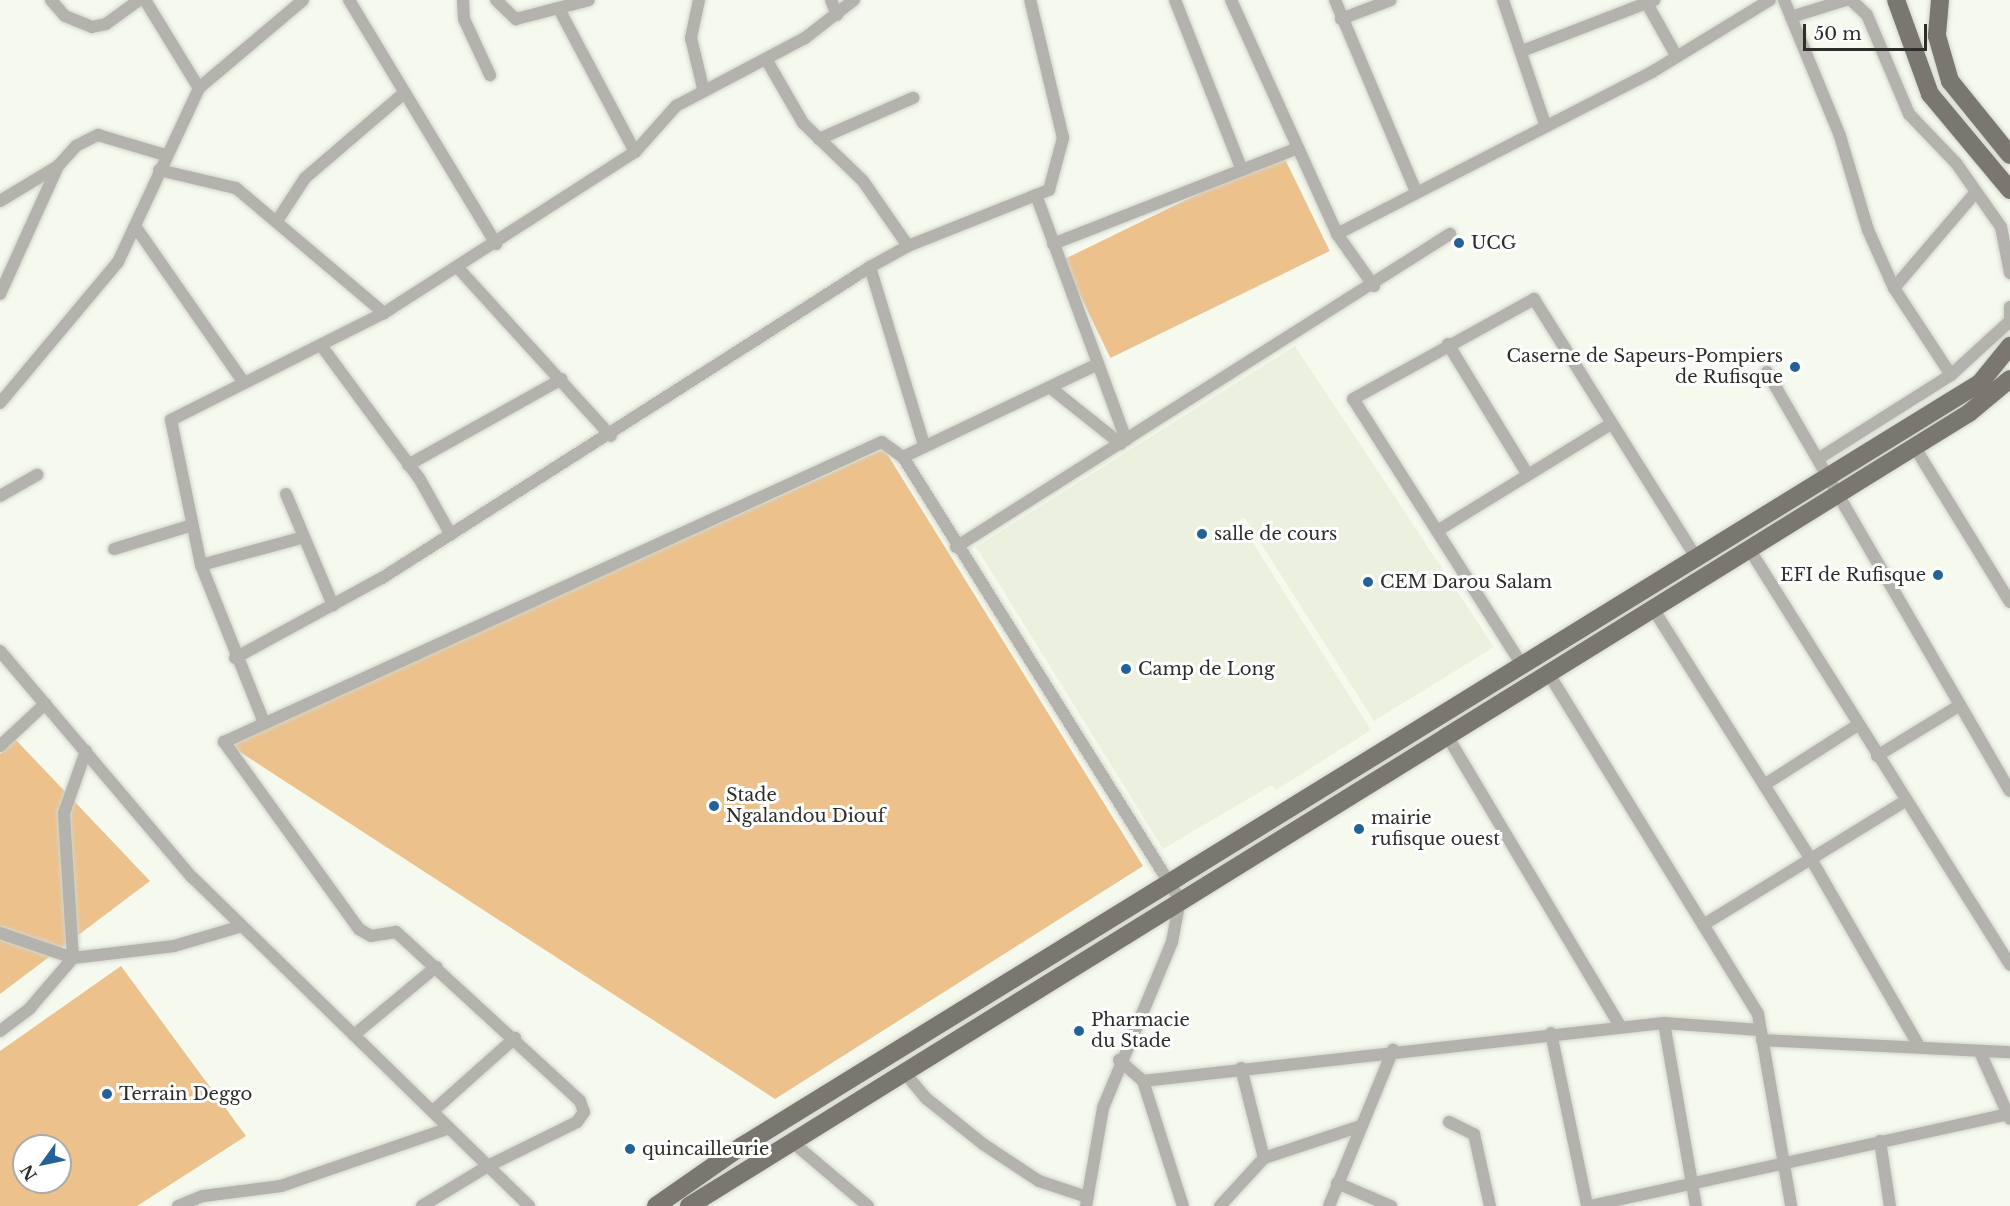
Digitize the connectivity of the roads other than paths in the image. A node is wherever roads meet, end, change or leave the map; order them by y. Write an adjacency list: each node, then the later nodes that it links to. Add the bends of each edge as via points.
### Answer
1 (51, 0): 2 (street, via 65,16 92,27 106,24)
2 (139, 0)
3 (145, 0): 33 (street)
4 (303, 0): 33 (street)
5 (349, 0): 35 (street)
6 (463, 0): 32 (street, via 464,19)
7 (496, 0): 25 (street, via 516,19)
8 (589, 0): 25 (street)
9 (699, 0): 34 (street, via 691,38)
10 (831, 0): 26 (street)
11 (854, 0): 26 (street)
12 (1030, 0): 49 (street, via 1064,152 1049,190)
13 (1175, 0): 45 (street)
14 (1231, 0): 39 (street)
15 (1335, 0): 28 (street)
16 (1391, 0): 28 (street)
17 (1503, 0): 29 (street)
18 (1648, 0): 29 (street); 30 (street)
19 (1770, 0): 30 (street)
20 (1784, 0): 27 (street)
21 (1846, 0): 27 (street)
22 (1851, 0): 48 (street, via 1868,15 1909,114)
23 (1896, 0): 46 (main road, via 1929,94)
24 (1940, 0): 42 (main road, via 1937,36 1950,81)
25 (559, 9): 40 (street)
26 (837, 15): 31 (street)
27 (1791, 17): 62 (street)
28 (1341, 19): 47 (street)
29 (1522, 51): 37 (street)
30 (1677, 57): 37 (street)
31 (766, 59): 34 (street); 38 (street, via 782,92)
32 (490, 75)
33 (199, 88): 41 (street)
34 (703, 88): 40 (street, via 676,106)
35 (404, 93): 51 (street, via 305,178); 55 (street)
36 (913, 98): 38 (street)
37 (1545, 124): 47 (street)
38 (819, 139): 57 (street, via 863,181)
39 (1296, 149): 45 (street); 53 (street)
40 (635, 152): 55 (street)
41 (165, 155): 43 (street, via 98,135 76,146); 44 (street)
42 (2010, 155)
43 (58, 166): 50 (street); 63 (street)
44 (159, 170): 51 (street, via 236,188); 52 (street)
45 (1242, 170): 56 (street)
46 (2010, 190)
47 (1416, 192): 53 (street)
48 (1976, 192): 60 (street, via 2001,227); 62 (street)
49 (1036, 195): 56 (street); 57 (street)
50 (0, 201)
51 (277, 221): 65 (street)
52 (135, 226): 75 (street); 77 (street, via 102,284)
53 (1337, 234): 61 (street)
54 (1450, 234): 61 (street)
55 (496, 244): 59 (street)
56 (1053, 244): 70 (street)
57 (908, 246): 58 (street)
58 (870, 267): 79 (street); 81 (street)
59 (458, 268): 65 (street); 73 (street)
60 (2010, 273)
61 (1374, 286): 80 (street)
62 (1894, 288): 72 (street)
63 (0, 294)
64 (2010, 307): 66 (street)
65 (384, 313): 69 (street)
66 (2010, 321): 72 (street)
67 (1448, 344): 78 (street, via 1534,299); 87 (street); 92 (street, via 1353,399)
68 (2010, 346): 88 (main road, via 1980,382)
69 (323, 348): 75 (street); 85 (street)
70 (1098, 364): 76 (street); 80 (street)
71 (1767, 372): 84 (street)
72 (1951, 375): 84 (street)
73 (562, 379): 79 (street); 85 (street)
74 (2010, 379): 82 (main road)
75 (244, 383): 91 (street, via 171,420)
76 (1052, 389): 80 (street); 81 (street)
77 (0, 403)
78 (1609, 425): 87 (street); 98 (street)
79 (611, 436): 93 (street)
80 (1124, 442): 95 (street)
81 (924, 445): 83 (street)
82 (1914, 446): 88 (main road); 100 (street)
83 (903, 457): 95 (street); 109 (street, via 882,442)
84 (1818, 459): 88 (street)
85 (408, 465): 93 (street)
86 (37, 475): 90 (street)
87 (1528, 475): 92 (street)
88 (1833, 485): 96 (main road); 98 (main road); 108 (street)
89 (286, 494): 94 (street)
90 (0, 496)
91 (189, 526): 97 (street); 99 (street)
92 (1437, 531): 105 (street)
93 (451, 535): 101 (street)
94 (301, 538): 99 (street); 101 (street)
95 (956, 547): 119 (street)
96 (1748, 547): 102 (main road); 110 (street)
97 (114, 549)
98 (1696, 557): 105 (main road)
99 (201, 565): 104 (street)
100 (2010, 602)
101 (333, 605): 104 (street)
102 (1652, 607): 106 (main road); 115 (street)
103 (0, 651): 107 (street)
104 (235, 658): 109 (street)
105 (1522, 665): 119 (main road)
106 (1547, 671): 111 (main road); 120 (street)
107 (45, 704): 112 (street); 113 (street)
108 (1957, 707): 114 (street); 116 (street)
109 (263, 720): 125 (street, via 230,736 226,750 360,929 371,936 396,932)
110 (1858, 725): 114 (street); 115 (street)
111 (1446, 734): 119 (main road); 127 (street)
112 (0, 746)
113 (86, 751): 121 (street, via 192,877); 123 (street, via 64,813)
114 (1877, 756): 117 (street)
115 (1764, 785): 118 (street)
116 (2010, 791)
117 (1905, 801): 118 (street); 124 (street)
118 (1811, 860): 120 (street); 133 (street)
119 (1175, 892): 137 (street, via 1172,942); 139 (main road); 157 (main road, via 742,1146)
120 (1703, 925): 131 (street, via 1758,1014)
121 (242, 926): 123 (street, via 174,946); 130 (street)
122 (0, 933): 123 (street)
123 (73, 958): 128 (street, via 30,1008)
124 (2010, 965)
125 (436, 967): 130 (street); 132 (street)
126 (1664, 1023): 127 (street); 131 (street); 152 (street)
127 (1621, 1027): 129 (street)
128 (0, 1030)
129 (1551, 1033): 134 (street); 165 (street)
130 (354, 1035): 141 (street)
131 (1761, 1035): 133 (street); 149 (street)
132 (515, 1038): 141 (street); 150 (street, via 580,1101 584,1112 577,1122)
133 (1918, 1044): 135 (street)
134 (1393, 1050): 138 (street); 144 (street)
135 (1980, 1052): 136 (street); 142 (street)
136 (2010, 1052)
137 (1119, 1060): 140 (street); 153 (street, via 1103,1107)
138 (1241, 1068): 140 (street); 148 (street)
139 (903, 1072): 146 (main road); 153 (street, via 927,1099 983,1144 1039,1181)
140 (1143, 1081): 160 (street)
141 (433, 1111): 145 (street)
142 (2009, 1117): 147 (street)
143 (1449, 1122): 164 (street, via 1474,1134)
144 (1361, 1126): 148 (street); 151 (street)
145 (449, 1128): 150 (street); 154 (street, via 281,1186 203,1196)
146 (791, 1140): 158 (main road); 159 (street)
147 (1880, 1141): 149 (street); 168 (street)
148 (1264, 1158): 161 (street)
149 (1783, 1163): 152 (street); 167 (street)
150 (488, 1166): 155 (street); 156 (street)
151 (1337, 1183): 162 (street); 163 (street)
152 (1692, 1183): 165 (street); 166 (street)
153 (1087, 1202)
154 (178, 1206)
155 (422, 1206)
156 (529, 1206)
157 (656, 1206)
158 (689, 1206)
159 (868, 1206)
160 (1183, 1206)
161 (1222, 1206)
162 (1329, 1206)
163 (1391, 1206)
164 (1490, 1206)
165 (1589, 1206)
166 (1696, 1206)
167 (1791, 1206)
168 (1890, 1206)

